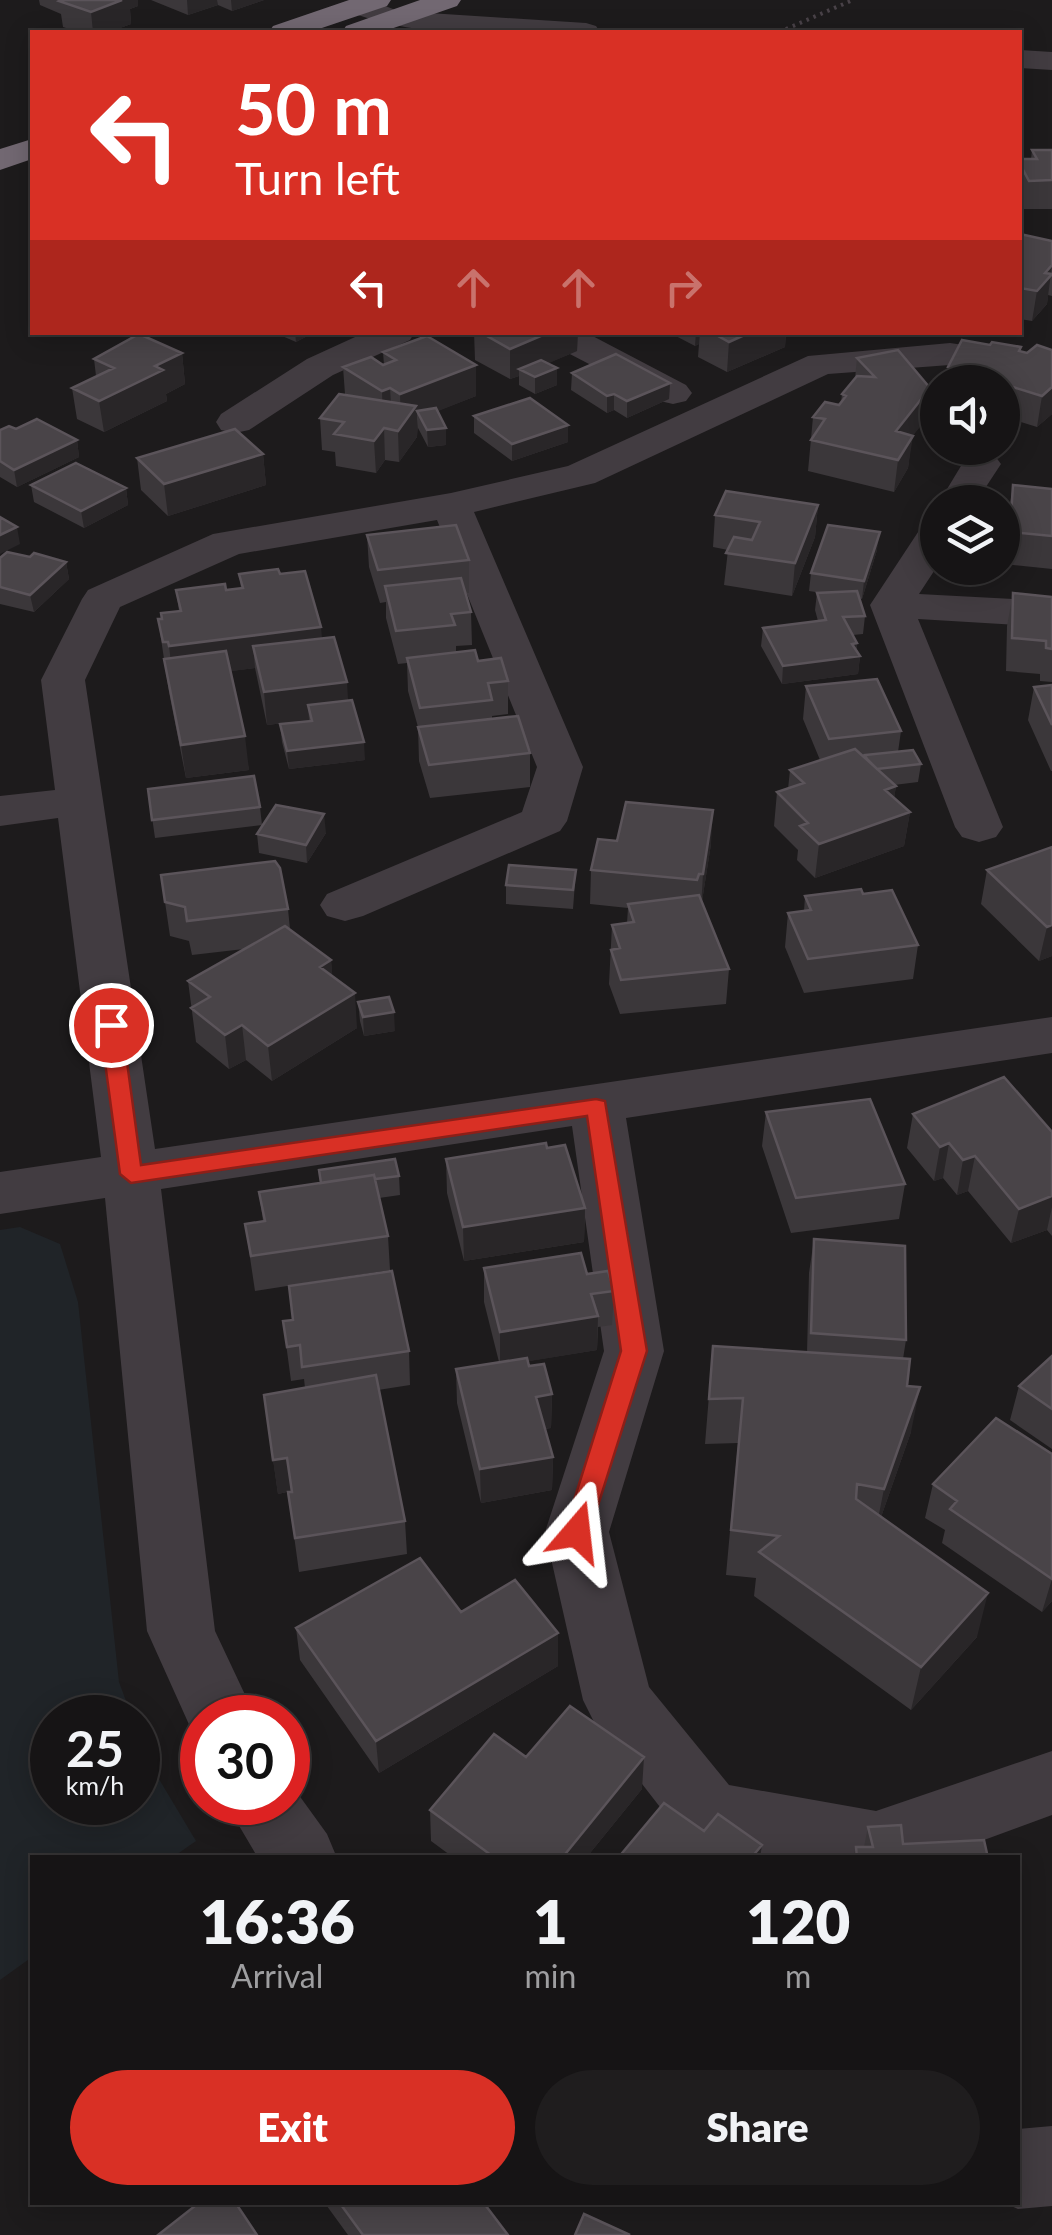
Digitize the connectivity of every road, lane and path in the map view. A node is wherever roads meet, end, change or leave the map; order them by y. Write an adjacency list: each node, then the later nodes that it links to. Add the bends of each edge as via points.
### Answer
1 (447, 0): 3 (highway)
2 (853, 0): 6 (path)
3 (372, 14): 4 (highway); 5 (street)
4 (293, 30)
5 (562, 30)
6 (784, 30)
7 (1022, 60): 8 (street)
8 (1052, 61)
9 (30, 121): 10 (highway)
10 (0, 131)
11 (30, 149): 12 (highway)
12 (0, 160)
13 (390, 335): 17 (street, via 320,367)
14 (562, 335): 16 (street)
15 (1052, 368): 16 (street, via 950,354 820,364)
16 (714, 415): 18 (street, via 581,474)
17 (235, 422)
18 (451, 505): 22 (street, via 228,543 102,599 63,680); 25 (street, via 560,767 543,820)
19 (920, 560): 20 (street)
20 (891, 605): 21 (street); 24 (street)
21 (1052, 614)
22 (80, 801): 23 (street); 28 (street)
23 (0, 811)
24 (979, 827)
25 (345, 905)
26 (1052, 1036): 27 (street)
27 (596, 1106): 28 (street); 31 (street, via 634,1351 577,1532 618,1700 709,1816 876,1845)
28 (131, 1174): 29 (street); 30 (street, via 180,1631)
29 (0, 1193)
30 (210, 1695)
31 (1052, 1783)
32 (278, 1825): 33 (street)
33 (299, 1855)
34 (1052, 2166): 35 (street)
35 (1020, 2169)

